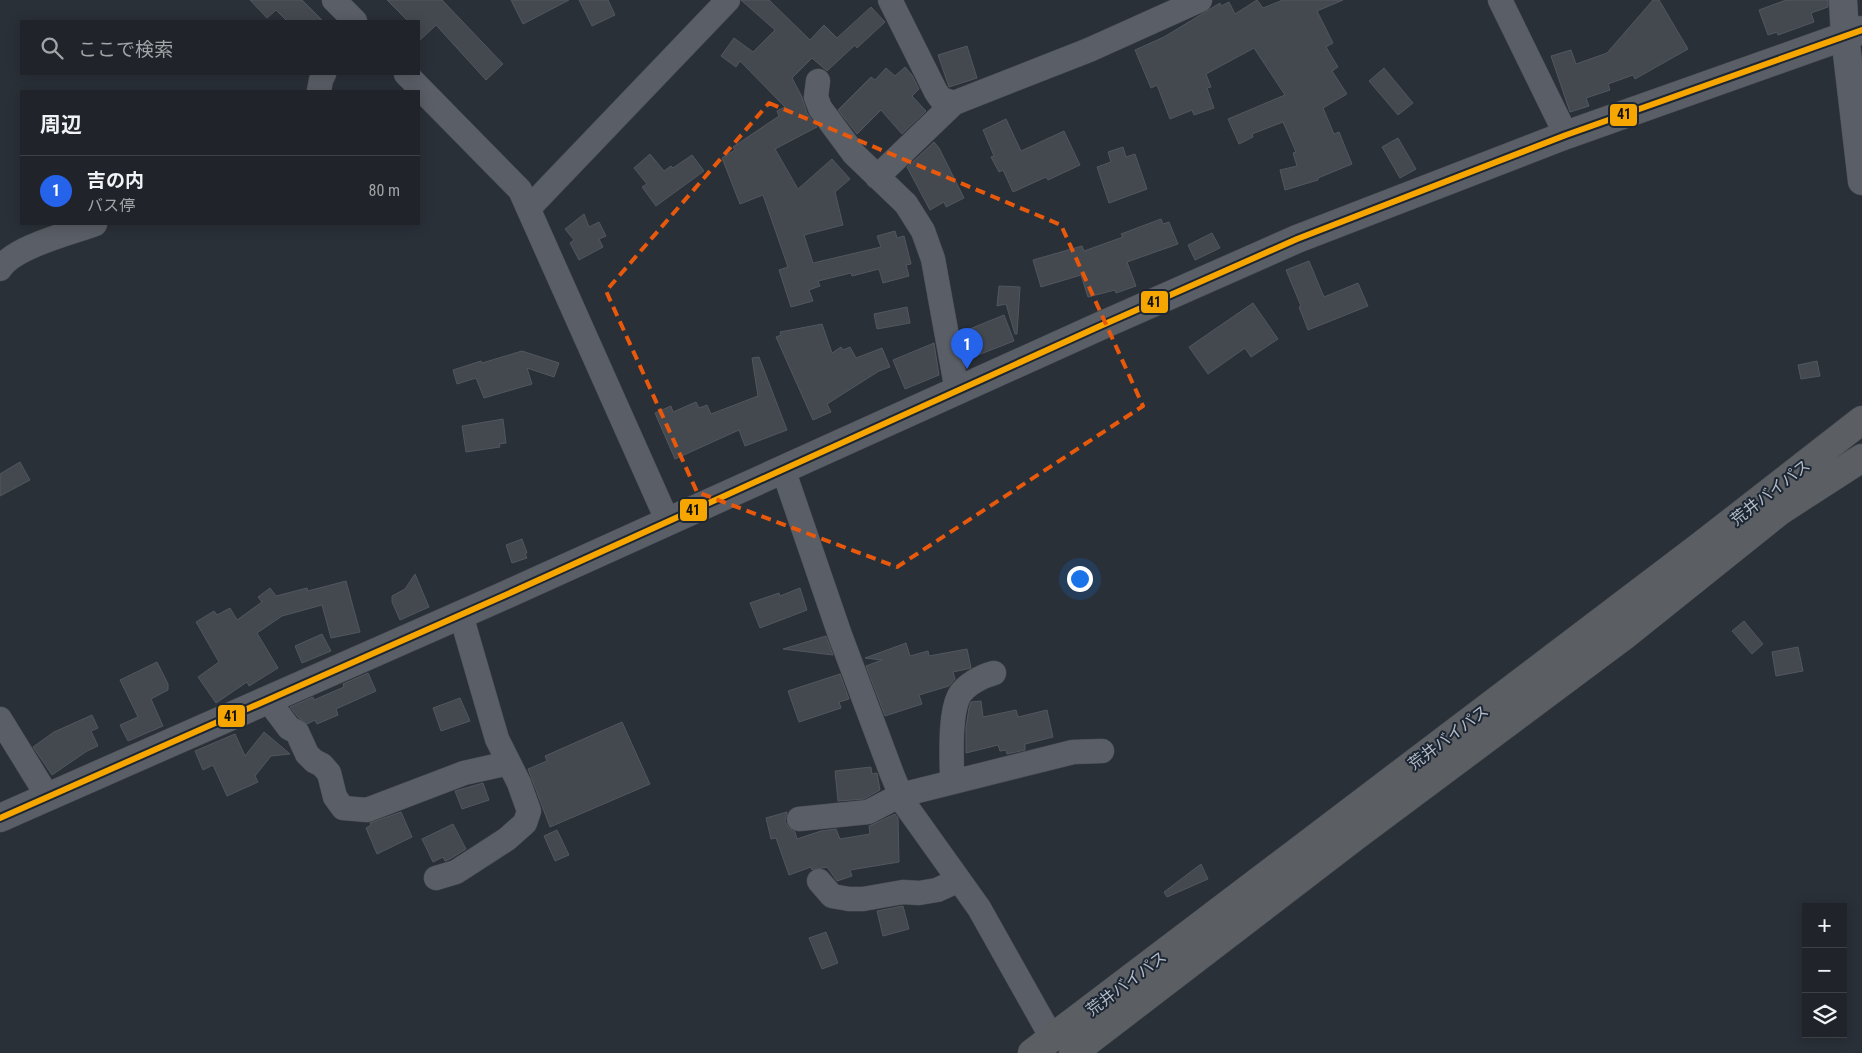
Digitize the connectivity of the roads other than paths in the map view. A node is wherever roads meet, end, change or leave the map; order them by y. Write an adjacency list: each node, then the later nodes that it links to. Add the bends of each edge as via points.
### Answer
1 (334, 0): 7 (street)
2 (728, 0): 17 (street)
3 (890, 0): 13 (street, via 936,92 941,99)
4 (1200, 0): 13 (street, via 1088,50)
5 (1500, 0): 14 (street)
6 (1843, 0): 8 (street)
7 (354, 20)
8 (1853, 33): 14 (street); 16 (street)
9 (324, 75): 12 (street)
10 (407, 75): 17 (street, via 520,190)
11 (818, 80): 15 (street, via 816,97 820,108 854,154)
12 (320, 90)
13 (954, 103): 15 (street)
14 (1566, 135): 20 (street, via 1296,239)
15 (877, 177): 20 (street, via 906,204 923,231 935,268)
16 (1862, 181)
17 (529, 208): 24 (street)
18 (92, 225): 19 (street, via 16,253)
19 (0, 269)
20 (957, 390): 23 (street)
21 (1862, 420): 39 (highway, 荒井バイパス, via 1130,980)
22 (1862, 458): 39 (highway, 荒井バイパス, via 1780,512 1624,636 1356,836)
23 (783, 469): 24 (street); 32 (street, via 840,635)
24 (668, 522): 25 (street)
25 (461, 615): 27 (street); 30 (street, via 497,739)
26 (994, 673): 31 (street, via 984,676 959,694 954,710)
27 (268, 700): 30 (street, via 289,728 297,732 308,754 330,773 335,797 343,808 367,810 464,773); 33 (street)
28 (0, 718): 33 (street)
29 (1102, 751): 31 (street, via 1073,752)
30 (509, 763): 36 (street, via 529,811 525,823 507,839 456,872)
31 (952, 782): 32 (street)
32 (901, 795): 35 (street, via 868,812); 37 (street)
33 (48, 797): 34 (street)
34 (0, 818)
35 (799, 819)
36 (436, 878)
37 (959, 880): 38 (street, via 937,890 903,892 863,900 832,896); 39 (street, via 978,908)
38 (818, 881)
39 (1052, 1048)

